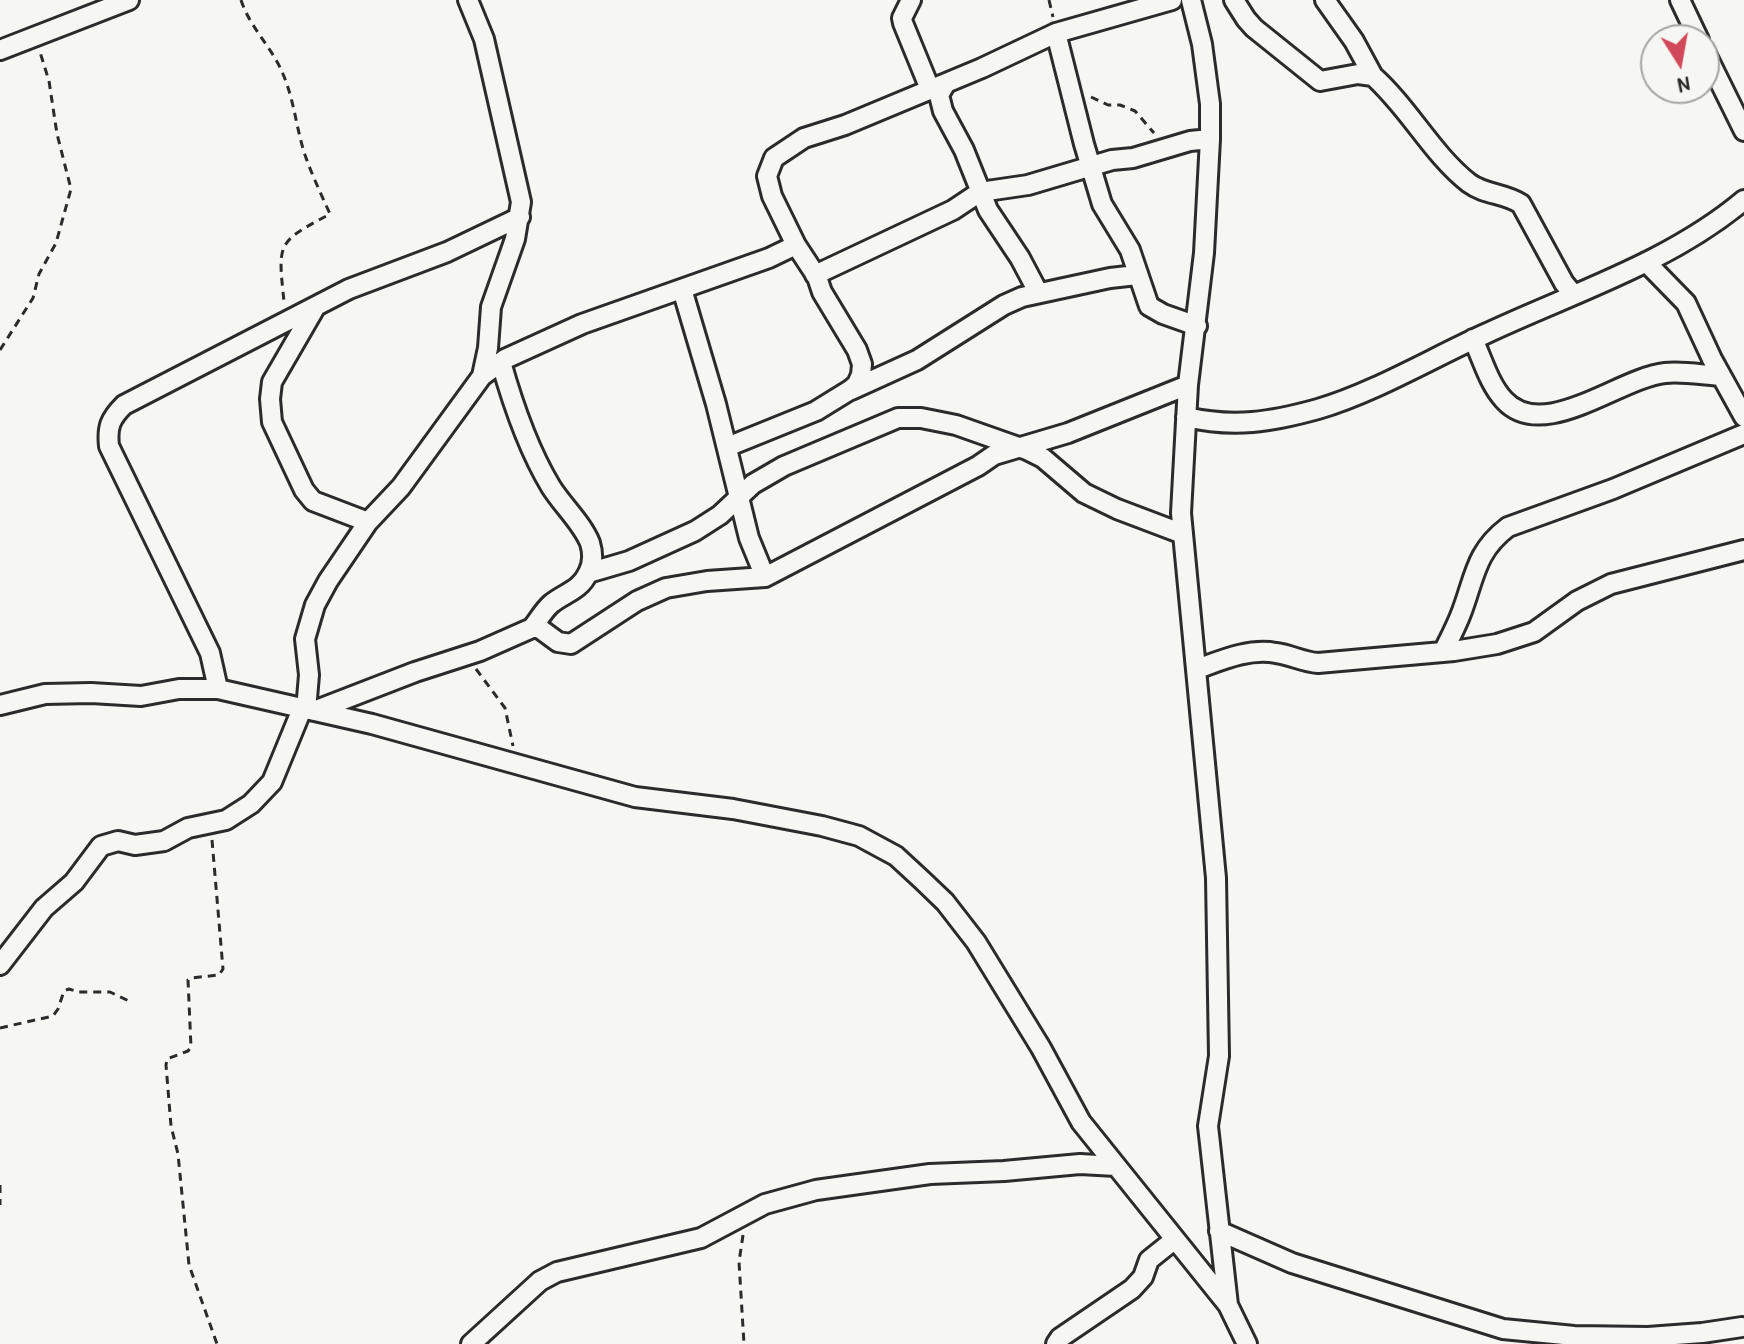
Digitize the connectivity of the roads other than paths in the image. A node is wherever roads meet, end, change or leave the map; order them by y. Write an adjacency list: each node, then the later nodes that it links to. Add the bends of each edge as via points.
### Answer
1 (129, 0): 11 (street)
2 (468, 0): 20 (street, via 492,69)
3 (911, 0): 14 (street, via 903,23)
4 (1172, 0): 10 (street)
5 (1191, 0): 16 (street, via 1202,44)
6 (1234, 0): 12 (street, via 1254,28 1320,81)
7 (1325, 0): 12 (street)
8 (1680, 0): 9 (street)
9 (1691, 24)
10 (1056, 33): 14 (street); 17 (street)
11 (0, 50)
12 (1373, 76): 27 (street, via 1457,173 1484,192 1521,204)
13 (1720, 82): 15 (street)
14 (938, 86): 18 (street, via 940,104); 21 (street, via 804,138 774,158 769,185)
15 (1744, 131)
16 (1210, 139): 17 (street); 29 (street)
17 (1092, 166): 18 (street, via 1028,185); 24 (street, via 1102,204 1124,238)
18 (980, 192): 23 (street); 26 (street)
19 (1744, 200): 22 (street)
20 (520, 217): 28 (street); 32 (street, via 491,307)
21 (796, 245): 23 (street); 25 (street)
22 (1646, 262): 27 (street); 33 (street, via 1686,303)
23 (815, 275): 35 (street, via 862,364)
24 (1137, 275): 26 (street); 29 (street, via 1149,306)
25 (682, 289): 31 (street, via 582,324); 39 (street)
26 (1038, 292): 35 (street, via 1004,305 917,360)
27 (1574, 295): 30 (street)
28 (316, 306): 42 (street, via 272,382 272,422 313,501); 50 (street, via 124,405 108,429 109,446 210,653)
29 (1197, 326): 34 (street)
30 (1473, 339): 33 (street, via 1501,397 1531,415 1565,410 1663,373); 36 (street, via 1319,408 1232,425)
31 (501, 362): 32 (street); 45 (street, via 533,452 591,547)
32 (482, 376): 42 (street, via 401,487)
33 (1731, 383): 37 (street)
34 (1188, 385): 36 (street); 40 (street)
35 (850, 390): 39 (street, via 816,411)
36 (1186, 417): 43 (street)
37 (1744, 417)
38 (1744, 434): 48 (street, via 1508,527 1479,557)
39 (727, 447): 41 (street)
40 (1021, 448): 41 (street, via 956,425 898,418 784,466); 43 (street, via 1043,458 1084,493); 46 (street, via 994,455)
41 (739, 496): 45 (street, via 695,531); 46 (street)
42 (368, 522): 52 (street, via 328,581 310,619 305,639)
43 (1183, 534): 49 (street)
44 (1744, 550): 48 (street, via 1611,584 1534,632)
45 (588, 573): 47 (street)
46 (765, 577): 47 (street, via 666,588 571,644)
47 (532, 628): 52 (street)
48 (1443, 652): 49 (street, via 1318,663 1265,651)
49 (1197, 669): 55 (street, via 1216,878 1219,1056 1208,1126)
50 (218, 689): 51 (street, via 141,696 45,694); 52 (street)
51 (0, 705)
52 (307, 710): 53 (street, via 272,782 239,813 164,841 101,846); 54 (street, via 635,797 822,826 859,836 896,856 945,902 976,942 1081,1122)
53 (0, 965)
54 (1116, 1166): 56 (street); 61 (street, via 892,1178 786,1197 701,1238 557,1272 540,1281)
55 (1219, 1231): 57 (street); 60 (street, via 1292,1263 1503,1329 1648,1337)
56 (1174, 1240): 58 (street); 62 (street, via 1149,1260 1132,1289)
57 (1221, 1251): 58 (street, via 1208,1262); 59 (street)
58 (1192, 1263): 59 (street)
59 (1228, 1305): 63 (street)
60 (1742, 1327)
61 (471, 1344)
62 (1056, 1344)
63 (1247, 1344)

